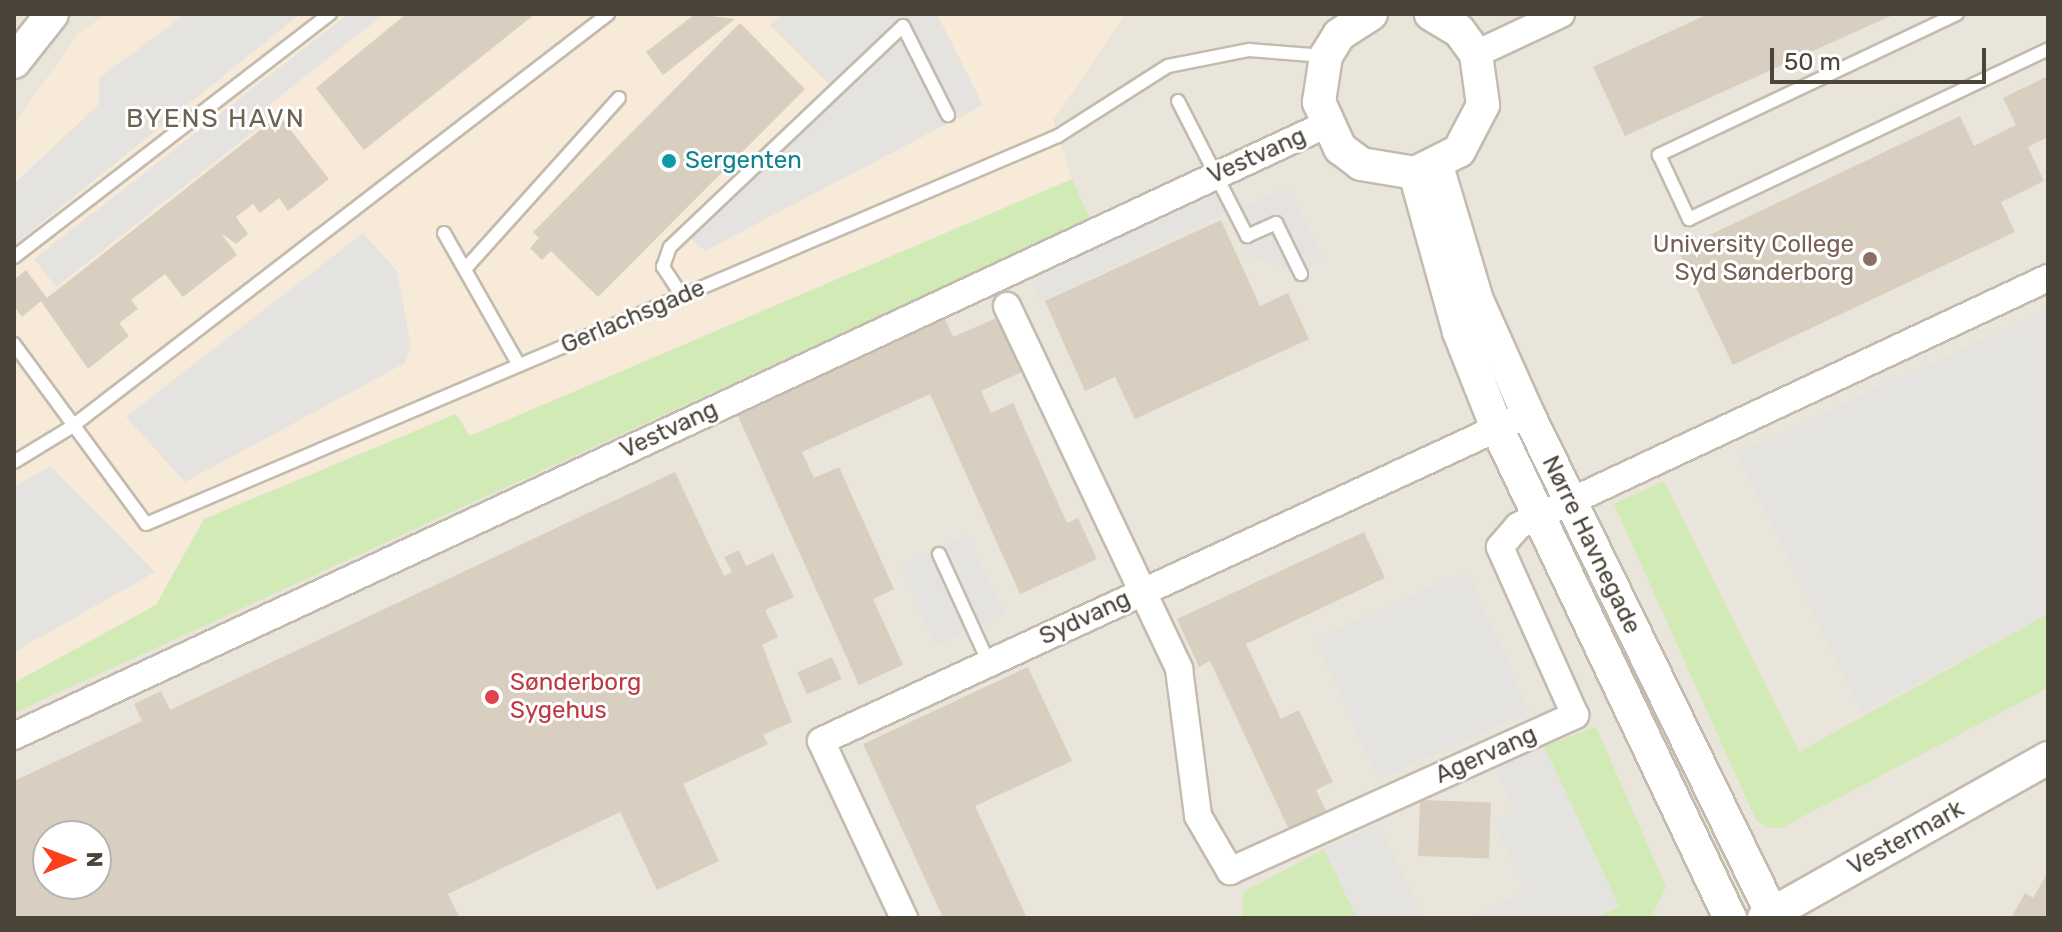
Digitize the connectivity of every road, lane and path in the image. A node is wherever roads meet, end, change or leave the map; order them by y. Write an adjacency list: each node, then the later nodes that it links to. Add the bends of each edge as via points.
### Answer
1 (52, 14): 12 (street)
2 (330, 14): 20 (lane)
3 (608, 14): 29 (lane)
4 (1371, 14): 11 (street, via 1339,35)
5 (1431, 14): 10 (street, via 1459,31)
6 (1561, 14): 10 (street)
7 (1957, 14): 9 (lane, via 1659,155 1689,219)
8 (900, 20): 15 (lane); 24 (lane, via 670,247 663,267)
9 (2048, 49)
10 (1476, 54): 17 (street, via 1483,105 1459,151)
11 (1326, 56): 16 (street, via 1319,102); 24 (lane, Gerlachsgade, via 1249,50 1168,66 1058,136)
12 (14, 62)
13 (619, 98): 21 (lane)
14 (1178, 101): 18 (lane)
15 (948, 115)
16 (1325, 125): 17 (street, via 1361,164); 18 (street, Vestvang)
17 (1426, 170): 28 (street, Nørre Havnegade); 30 (street, Nørre Havnegade, via 1459,332)
18 (1213, 176): 22 (lane, via 1247,236 1276,223); 37 (street, Vestvang)
19 (444, 233): 21 (lane)
20 (14, 257)
21 (465, 269): 27 (lane)
22 (1301, 274)
23 (2048, 278): 32 (street, Agervang)
24 (682, 296): 27 (lane, Gerlachsgade)
25 (1007, 306): 35 (street, Agervang)
26 (14, 344): 29 (lane, Gerlachsgade)
27 (519, 365): 29 (lane, Gerlachsgade, via 146,524)
28 (1528, 414): 30 (street, Sydvang); 32 (street, Nørre Havnegade)
29 (70, 428): 31 (lane)
30 (1497, 428): 33 (street, Nørre Havnegade); 35 (street, Sydvang)
31 (14, 462)
32 (1569, 500): 33 (street, Agervang); 39 (street, Nørre Havnegade)
33 (1537, 518): 35 (street, Agervang, via 1500,547 1575,715 1230,871 1198,816 1179,669); 41 (street, Nørre Havnegade)
34 (939, 554): 36 (lane)
35 (1144, 591): 36 (street, Sydvang)
36 (989, 663): 40 (street, Sydvang, via 821,741)
37 (14, 736)
38 (2048, 758): 39 (street, Vestermark)
39 (1770, 917)
40 (904, 918)
41 (1730, 918)

